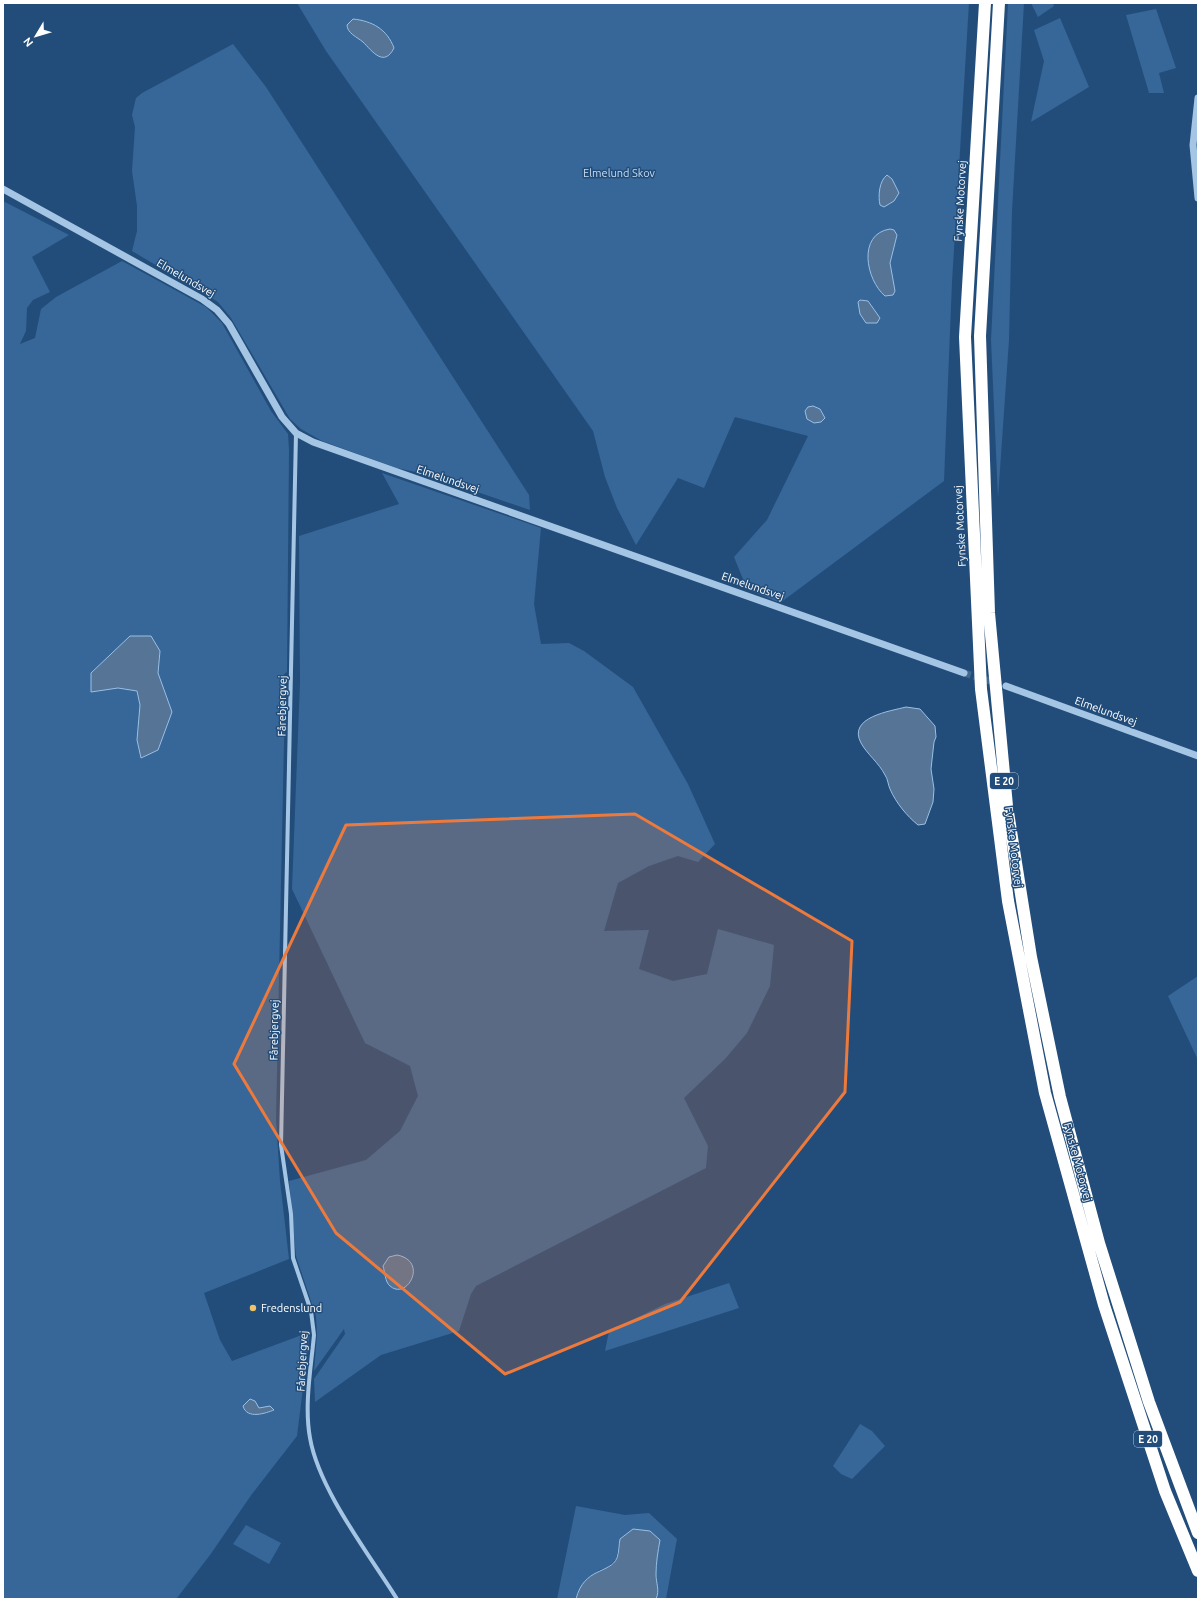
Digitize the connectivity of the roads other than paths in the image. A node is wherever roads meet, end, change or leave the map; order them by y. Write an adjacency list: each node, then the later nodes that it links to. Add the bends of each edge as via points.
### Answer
1 (984, 3): 11 (highway, Fynske Motorvej / E 20, via 965,337 981,688 1008,901 1045,1093 1104,1305 1166,1491)
2 (999, 3): 10 (highway, Fynske Motorvej / E 20, via 980,336 989,613 1007,806 1030,957 1060,1097 1100,1242 1149,1402)
3 (1198, 98): 5 (street, via 1193,145)
4 (3, 189): 6 (street, Elmelundsvej, via 202,299 217,310 229,324 282,417)
5 (1198, 198)
6 (296, 433): 7 (street, Elmelundsvej, via 313,442); 12 (street, Fårebjergvej, via 281,1145 291,1214 293,1258 313,1321 309,1426 313,1451 332,1494)
7 (964, 673)
8 (1006, 686): 9 (street, Elmelundsvej)
9 (1198, 756)
10 (1198, 1533)
11 (1198, 1572)
12 (397, 1599)

